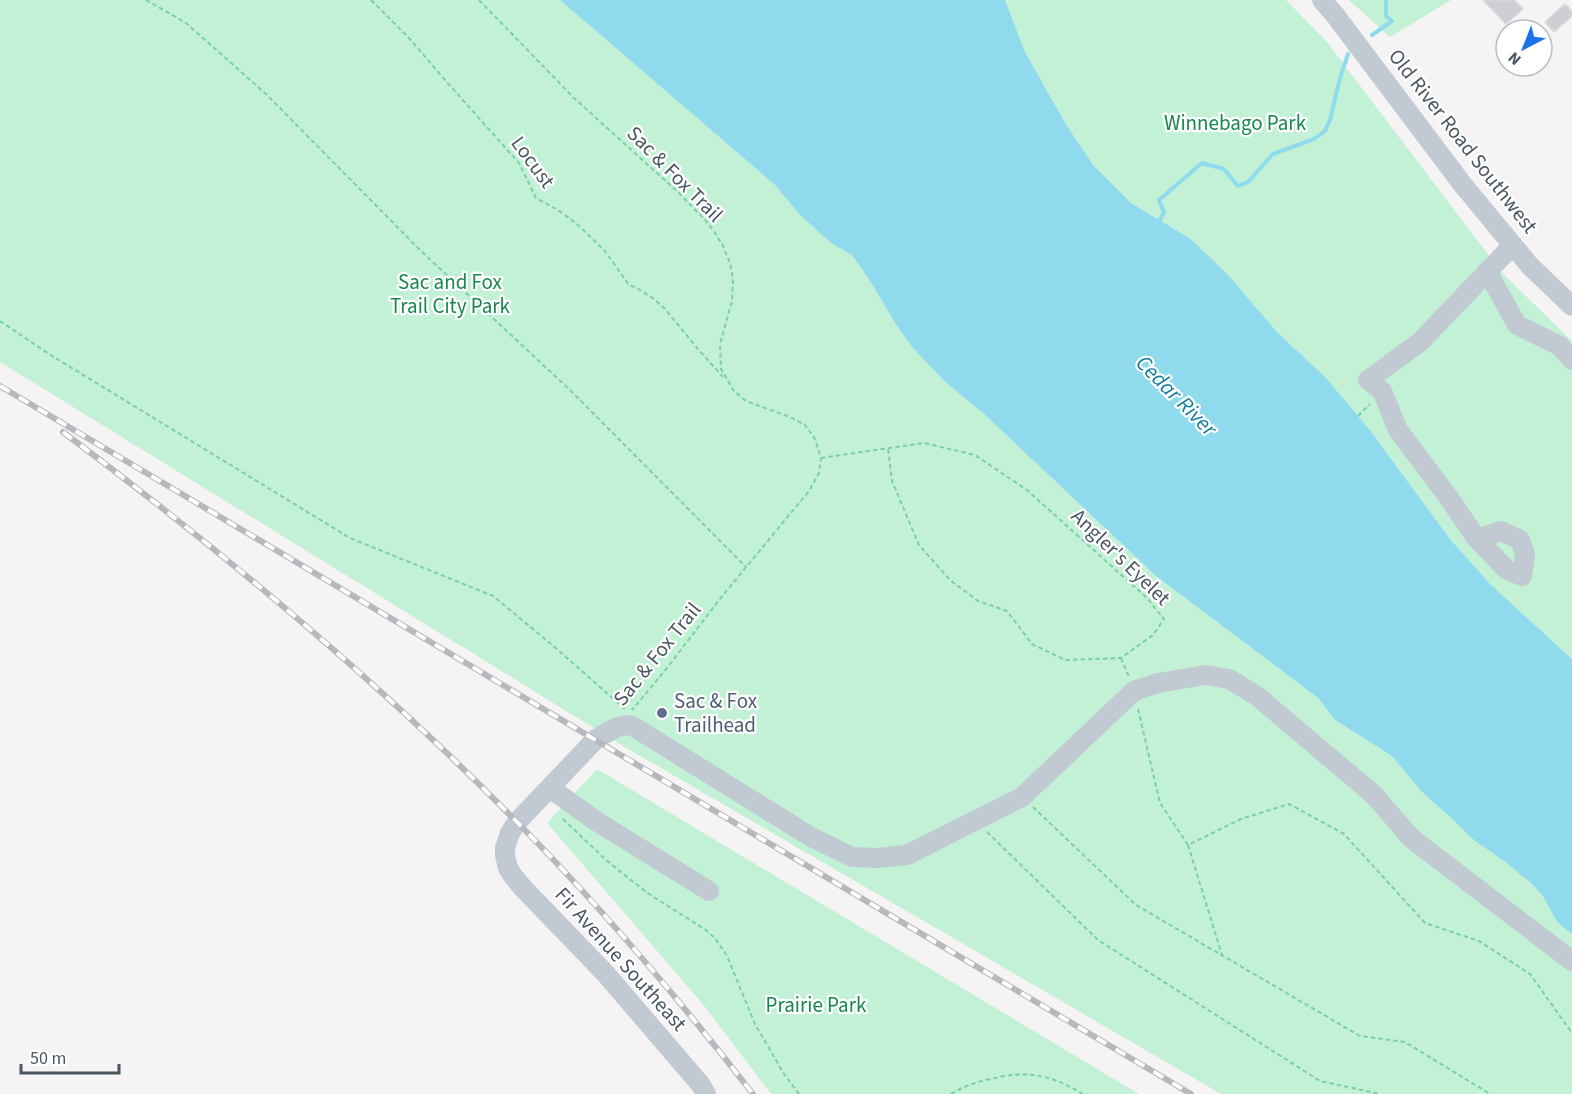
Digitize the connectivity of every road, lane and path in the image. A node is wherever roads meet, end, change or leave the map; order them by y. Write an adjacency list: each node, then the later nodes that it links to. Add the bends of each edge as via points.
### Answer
1 (146, 0): 14 (path, via 186,23 266,94 420,250 570,390)
2 (371, 0): 10 (path, Locust, via 519,163 536,198 577,224 605,251 629,285 665,309)
3 (479, 0): 10 (path, Sac & Fox Trail, via 574,98 679,193 715,233 732,271 732,301 720,344 721,369)
4 (1322, 0): 5 (street, Old River Road Southwest)
5 (1513, 245): 6 (street); 7 (street, Old River Road Southwest)
6 (1488, 271): 9 (street, via 1517,325 1560,346); 13 (street, via 1420,342 1368,380 1382,391 1398,430)
7 (1572, 306)
8 (0, 321): 17 (path, via 350,538 493,596 551,644)
9 (1572, 360)
10 (727, 381): 12 (path, via 747,401 805,425)
11 (888, 448): 12 (path, Angler's Eyelet); 15 (path, via 892,481 919,544 950,580 978,601 1007,611 1032,644 1065,660); 15 (path, Angler's Eyelet, via 924,443 975,455 1027,490 1147,598 1164,619 1153,635)
12 (821, 458): 14 (path, Sac & Fox Trail, via 819,473 809,491)
13 (1476, 540)
14 (746, 567): 17 (path, Sac & Fox Trail)
15 (1121, 658): 16 (path)
16 (1134, 691): 19 (street); 21 (path, via 1160,803); 24 (street, via 1204,675 1229,679 1248,690 1374,795 1411,838)
17 (623, 720): 18 (street, via 596,740); 20 (street, via 811,837 852,856 907,855)
18 (545, 792): 22 (street); 26 (street, Fir Avenue Southeast, via 510,833 505,848 508,868 605,973); 27 (path, via 627,878 715,938 727,956 755,1024)
19 (1022, 797): 20 (street); 23 (path, via 1136,905)
20 (975, 821): 30 (path, via 1098,940 1320,1082)
21 (1188, 846): 23 (path); 25 (path, via 1241,819 1289,804 1344,834 1425,922 1479,941 1530,974)
22 (709, 891)
23 (1222, 955): 31 (path, via 1360,1036 1405,1042)
24 (1572, 961)
25 (1572, 1034)
26 (706, 1094)
27 (800, 1094)
28 (951, 1094): 29 (path, via 971,1084 1012,1074 1030,1074 1050,1078)
29 (1083, 1094)
30 (1380, 1094)
31 (1490, 1094)

